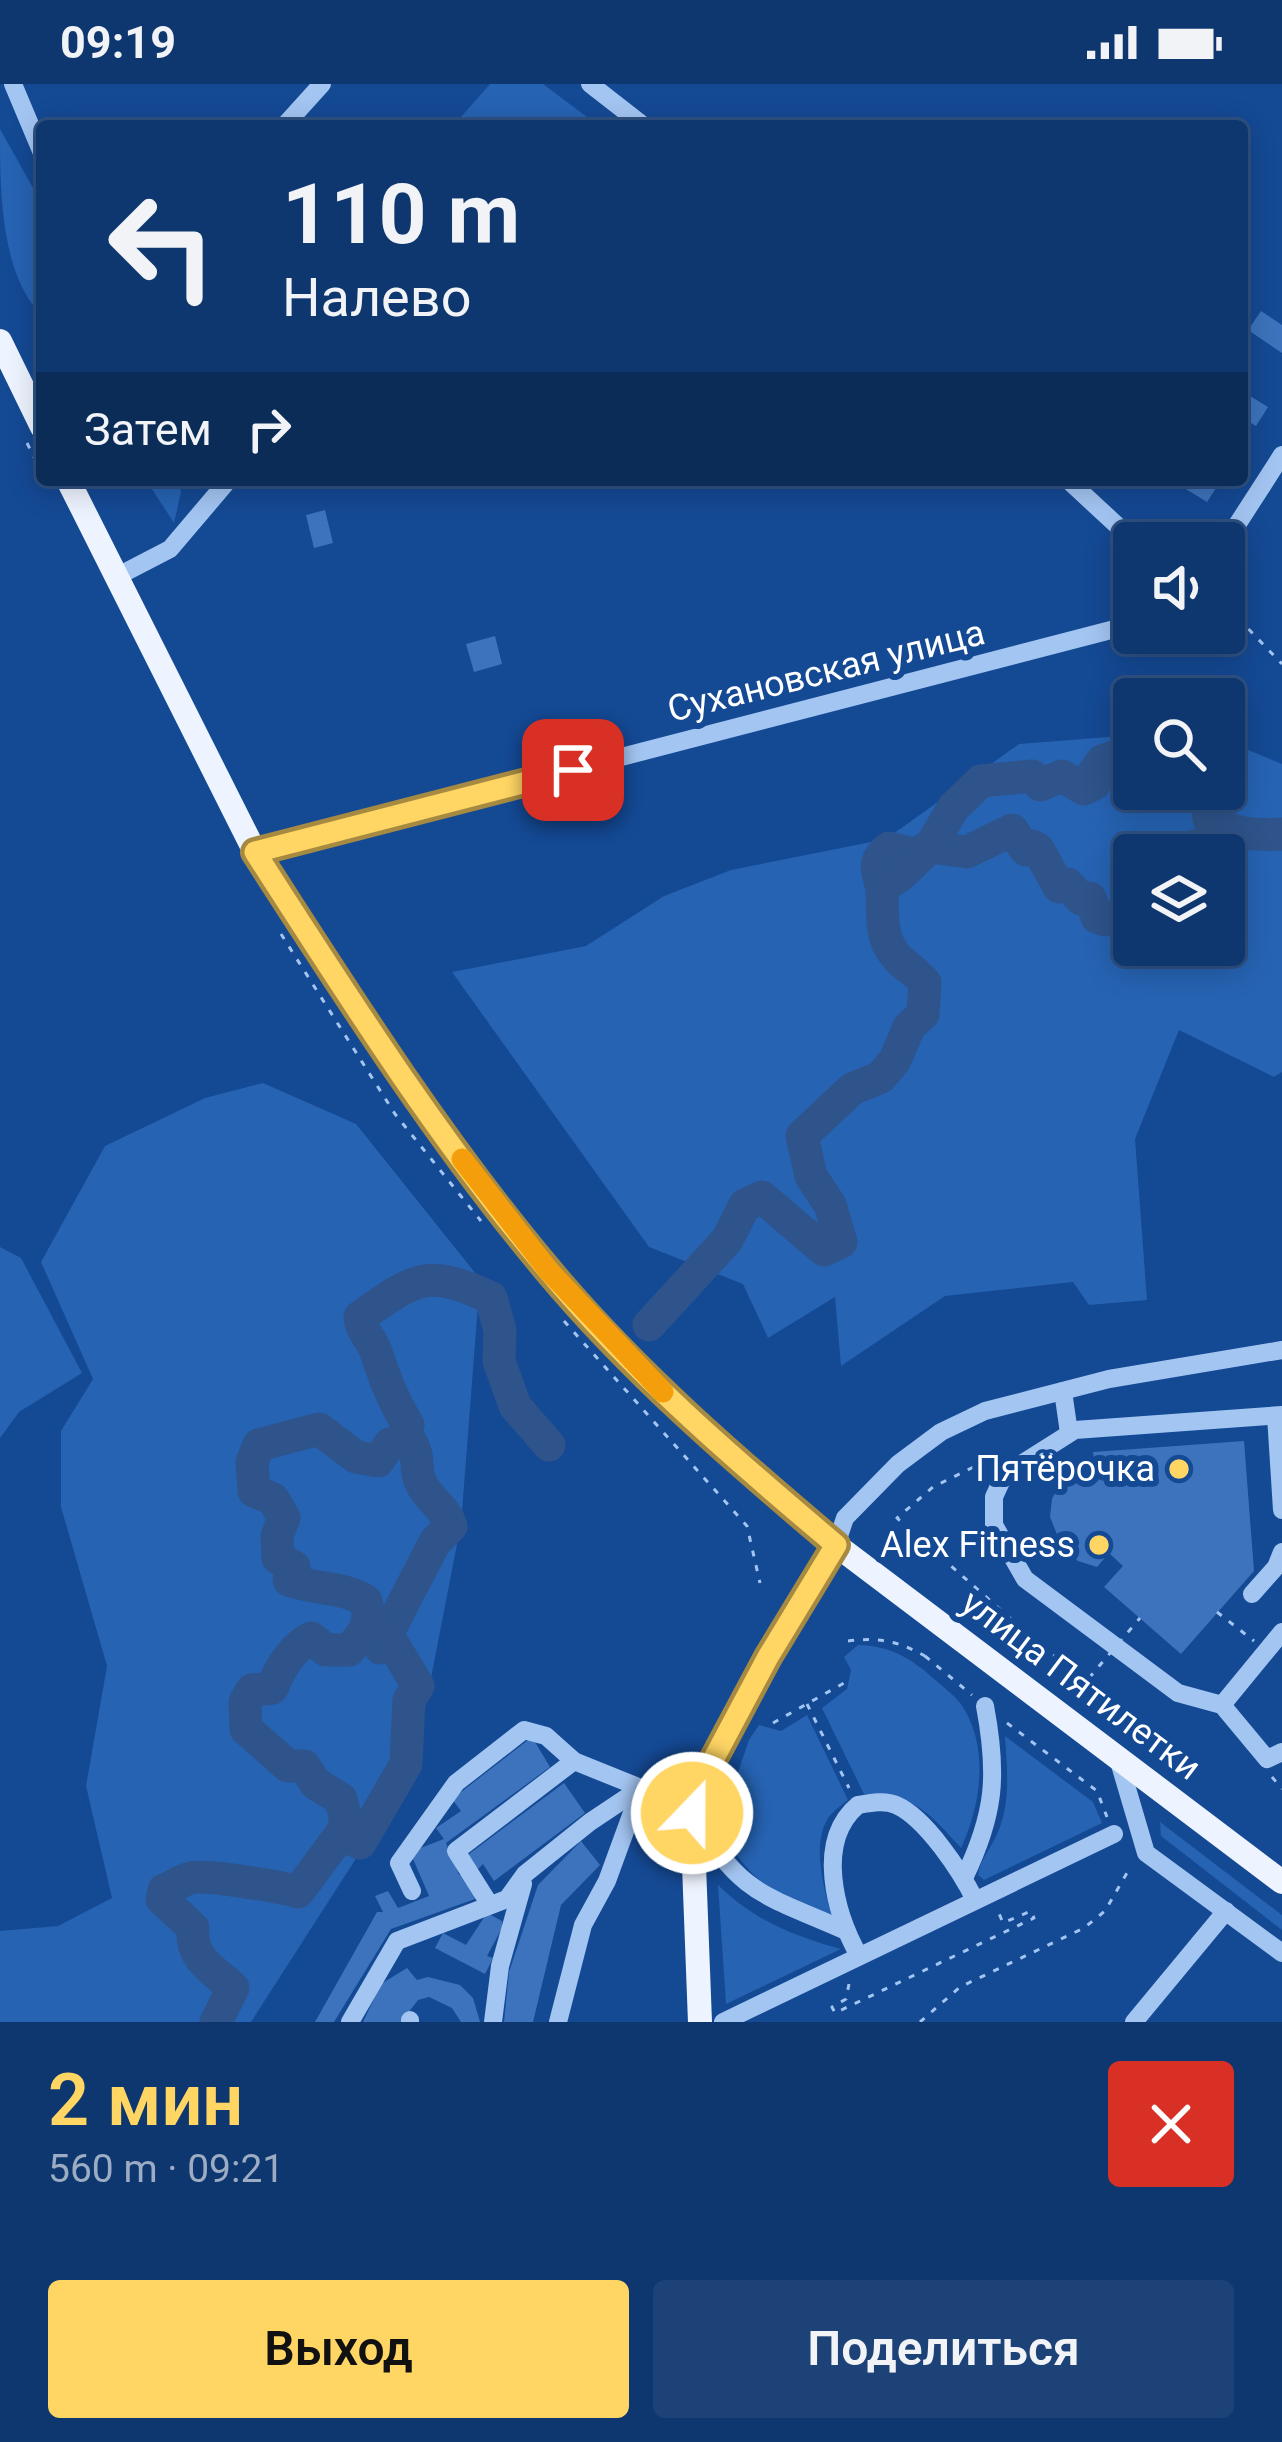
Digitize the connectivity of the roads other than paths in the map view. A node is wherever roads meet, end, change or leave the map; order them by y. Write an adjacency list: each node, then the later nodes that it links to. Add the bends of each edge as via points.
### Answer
1 (13, 84): 6 (street)
2 (322, 84): 4 (street)
3 (590, 84): 5 (street)
4 (289, 120)
5 (636, 120)
6 (36, 139)
7 (0, 341): 8 (main road)
8 (36, 415)
9 (1282, 455): 14 (street)
10 (71, 486): 15 (main road, улица Пятилетки)
11 (226, 486): 15 (street, via 170,549)
12 (1074, 486): 13 (street)
13 (1113, 522)
14 (1239, 522)
15 (116, 577): 17 (main road, улица Пятилетки)
16 (1113, 629): 17 (street, Сухановская улица)
17 (255, 852): 23 (main road, улица Пятилетки, via 416,1100 548,1270 685,1416)
18 (1282, 1350): 19 (street)
19 (1064, 1390): 21 (street); 23 (street, via 941,1432 845,1518)
20 (1279, 1415): 21 (street); 22 (street)
21 (1069, 1433): 27 (street, via 1004,1475 994,1525 1025,1579 1178,1693)
22 (1282, 1510)
23 (836, 1545): 30 (main road, улица Пятилетки); 33 (main road)
24 (1282, 1552): 25 (street)
25 (1252, 1594)
26 (1282, 1632): 27 (street)
27 (1222, 1705): 29 (street, via 1268,1759)
28 (985, 1706): 36 (street, via 994,1791)
29 (1282, 1752)
30 (1118, 1758): 37 (main road, улица Пятилетки); 41 (street, via 1146,1853)
31 (574, 1761): 32 (street); 38 (street, via 546,1736 524,1730 456,1783 399,1863); 40 (street, via 456,1851)
32 (641, 1789): 33 (street); 35 (street); 47 (street, via 583,1925)
33 (694, 1801): 42 (street, via 728,1868 787,1909); 48 (main road)
34 (1114, 1834): 39 (street)
35 (525, 1874): 40 (street, via 507,1899); 46 (street)
36 (964, 1878): 39 (street); 42 (street, via 920,1821 894,1804 858,1805 832,1846)
37 (1282, 1882)
38 (412, 1892)
39 (975, 1900): 44 (street)
40 (490, 1905): 45 (street, via 397,1941)
41 (1226, 1911): 43 (street); 50 (street)
42 (844, 1930): 44 (street)
43 (1282, 1953)
44 (859, 1956): 49 (street)
45 (350, 2022)
46 (493, 2022)
47 (558, 2022)
48 (700, 2022)
49 (723, 2022)
50 (1134, 2022)

